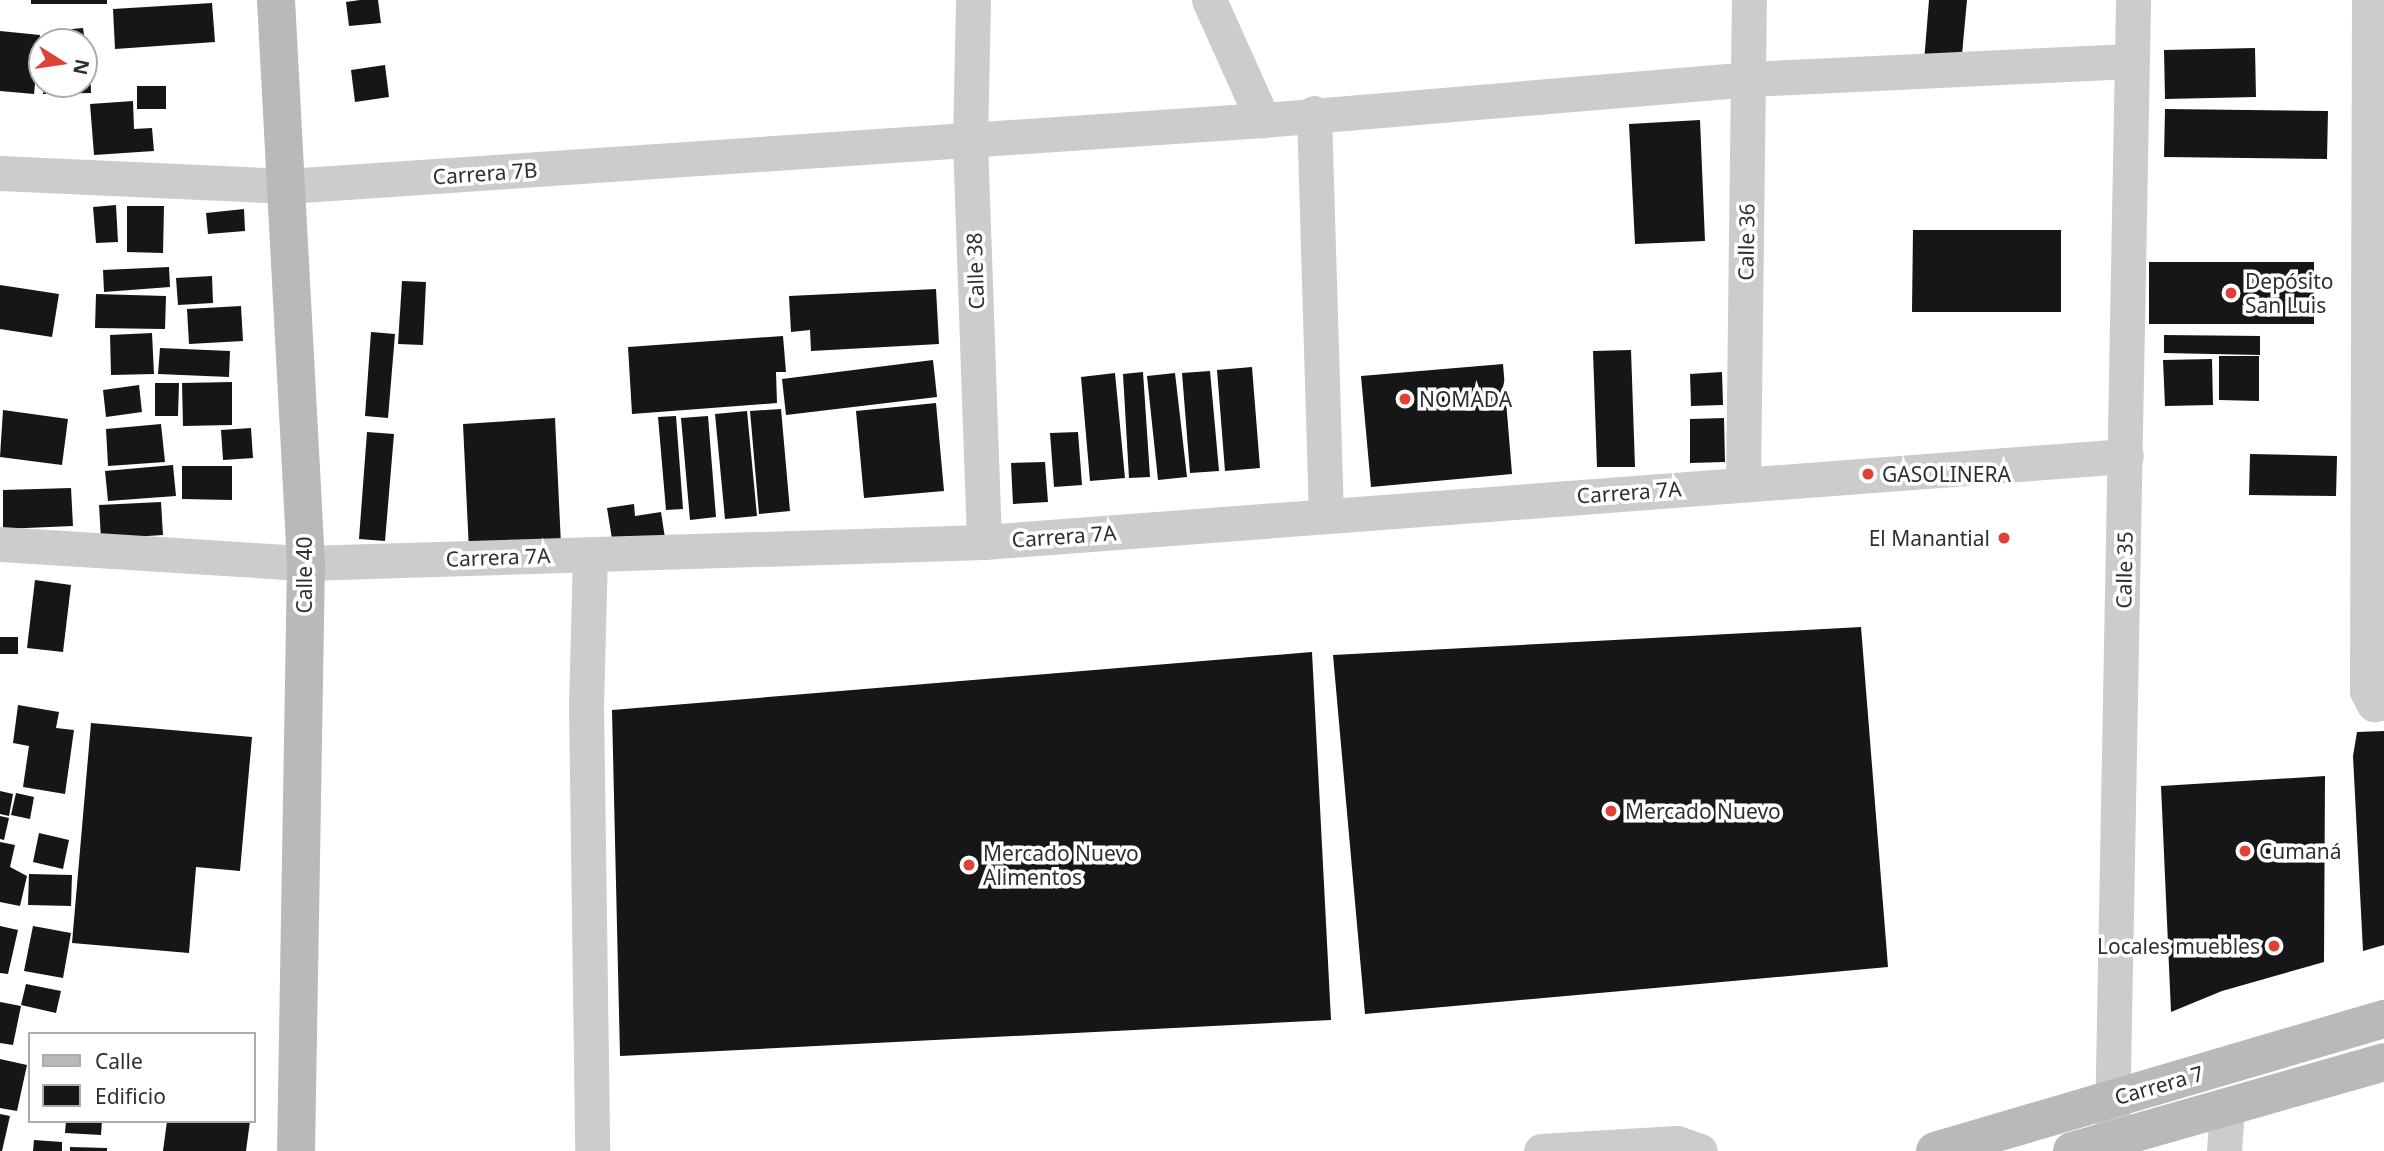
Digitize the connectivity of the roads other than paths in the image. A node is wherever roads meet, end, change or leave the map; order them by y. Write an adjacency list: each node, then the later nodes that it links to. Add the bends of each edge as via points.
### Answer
1 (276, 0): 13 (street, Calle 40)
2 (973, 0): 11 (street, Calle 38)
3 (1209, 0): 10 (street)
4 (1749, 0): 8 (street, Calle 36)
5 (2133, 0): 7 (street, Calle 35)
6 (2369, 0): 21 (street, via 2367,691)
7 (2131, 61): 8 (street, Carrera 7B); 14 (street, Calle 35)
8 (1748, 79): 9 (street, Carrera 7B); 15 (street, Calle 36)
9 (1314, 113): 10 (street, Carrera 7B); 16 (street)
10 (1263, 120): 11 (street, Carrera 7B)
11 (970, 141): 13 (street, Carrera 7B); 17 (street, Calle 38)
12 (0, 173): 13 (street, Carrera 7B)
13 (287, 186): 20 (street, Calle 40)
14 (2126, 456): 15 (street, Carrera 7A); 24 (street, Calle 35)
15 (1743, 483): 16 (street, Carrera 7A)
16 (1326, 516): 17 (street, Carrera 7A)
17 (984, 542): 19 (street, Carrera 7A)
18 (0, 544): 20 (street, Carrera 7A)
19 (590, 554): 20 (street, Carrera 7A); 28 (street, via 586,703)
20 (306, 563): 27 (street, Calle 40)
21 (2379, 704)
22 (2384, 1019): 24 (street, Carrera 7)
23 (2384, 1062): 25 (street, Carrera 7)
24 (2112, 1099): 26 (street, Calle 35); 31 (street, Carrera 7)
25 (2227, 1107): 26 (street, Carrera 7); 33 (street)
26 (2112, 1140): 32 (street, Carrera 7)
27 (296, 1151)
28 (592, 1151)
29 (1541, 1151): 30 (street, via 1677,1143)
30 (1700, 1151)
31 (1935, 1151)
32 (2072, 1151)
33 (2224, 1151)

